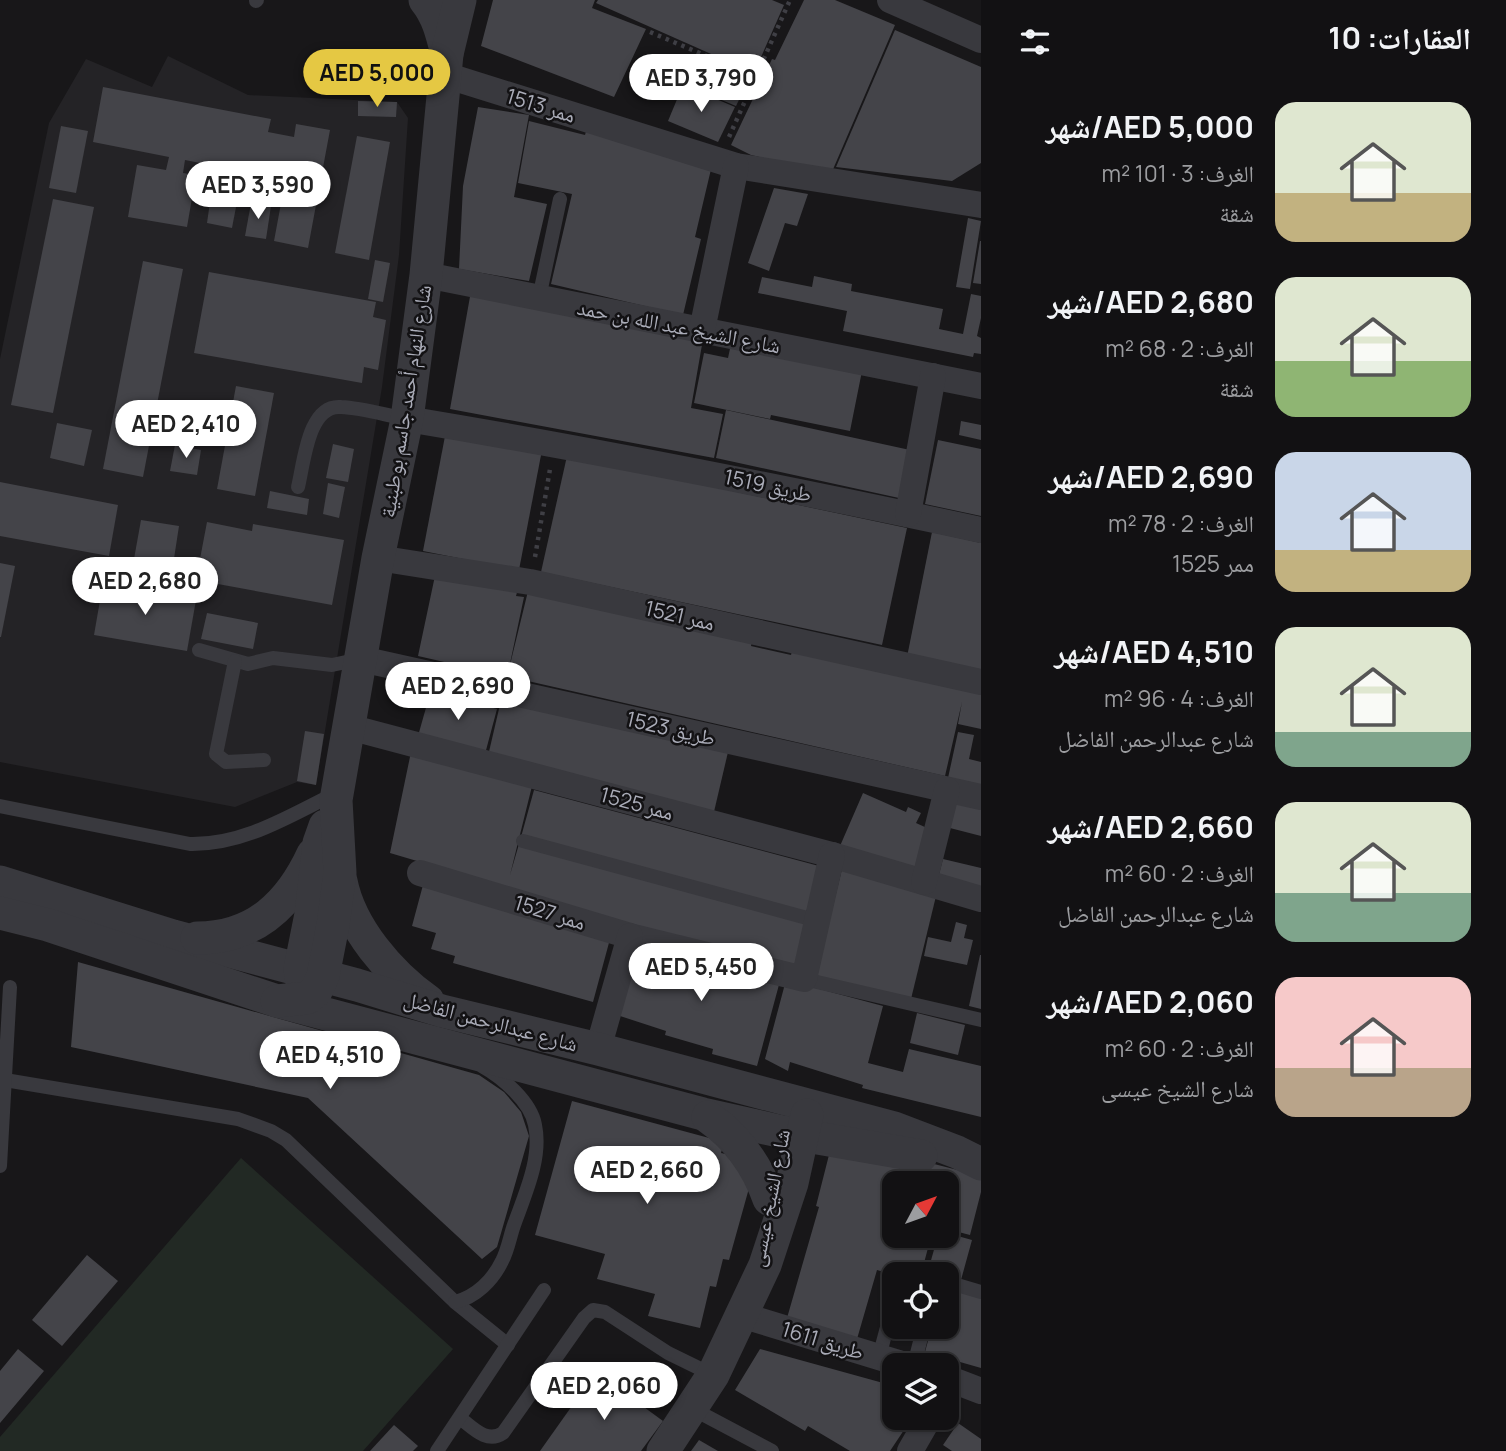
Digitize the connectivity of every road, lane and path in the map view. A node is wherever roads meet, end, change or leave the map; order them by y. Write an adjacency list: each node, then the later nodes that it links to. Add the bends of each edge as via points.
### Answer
1 (425, 0): 7 (street, via 442,31)
2 (460, 0): 7 (street, شارع النهام أحمد جاسم بوطبنية)
3 (790, 0): 8 (path)
4 (890, 0): 6 (street)
5 (650, 32): 8 (path)
6 (981, 40)
7 (446, 64): 9 (street, ممر 1513); 12 (street, شارع النهام أحمد جاسم بوطبنية)
8 (756, 77): 9 (path)
9 (727, 163): 11 (street, ممر 1513); 14 (street)
10 (559, 199): 13 (lane)
11 (981, 205)
12 (426, 275): 13 (street, شارع الشيخ عبد الله بن حمد); 17 (street, شارع النهام أحمد جاسم بوطبنية)
13 (539, 298): 14 (street, شارع الشيخ عبد الله بن حمد)
14 (702, 330): 15 (street, شارع الشيخ عبد الله بن حمد)
15 (933, 376): 16 (street, شارع الشيخ عبد الله بن حمد); 20 (street)
16 (981, 386)
17 (407, 419): 18 (street, طريق 1519); 19 (lane, via 340,406 325,411 313,426); 22 (street, شارع النهام أحمد جاسم بوطبنية)
18 (555, 444): 20 (street, طريق 1519); 23 (path)
19 (298, 486)
20 (908, 514): 21 (street, طريق 1519)
21 (981, 530)
22 (377, 558): 23 (street, ممر 1521); 25 (street, شارع النهام أحمد جاسم بوطبنية)
23 (530, 582): 27 (street, ممر 1521)
24 (199, 650): 26 (lane)
25 (361, 659): 26 (lane, via 331,665 273,658 253,664); 28 (street, شارع النهام أحمد جاسم بوطبنية); 30 (street, طريق 1523)
26 (235, 661): 29 (lane, via 216,754 226,762)
27 (981, 682)
28 (349, 727): 31 (street, شارع النهام أحمد جاسم بوطبنية); 36 (street, ممر 1525)
29 (264, 760)
30 (947, 790): 32 (street, طريق 1523); 40 (street)
31 (337, 796): 33 (lane, via 240,838 206,844); 35 (street, شارع النهام أحمد جاسم بوطبنية); 37 (street, شارع النهام أحمد جاسم بوطبنية)
32 (981, 797)
33 (0, 806)
34 (523, 841): 43 (lane)
35 (318, 842): 44 (street, via 292,891 272,913 226,934); 48 (street, شارع النهام أحمد جاسم بوطبنية)
36 (832, 855): 40 (street, ممر 1525); 43 (street)
37 (340, 873): 48 (street, شارع النهام أحمد جاسم بوطبنية); 49 (street, via 345,900 374,948 412,990)
38 (420, 873): 45 (street, ممر 1527)
39 (0, 882): 44 (street, شارع عبدالرحمن الفاضل)
40 (924, 882): 41 (street, ممر 1525)
41 (981, 899)
42 (0, 913): 48 (street, شارع عبدالرحمن الفاضل)
43 (818, 921): 46 (street)
44 (173, 936): 48 (street, شارع عبدالرحمن الفاضل)
45 (630, 936): 46 (street, ممر 1527); 52 (street)
46 (804, 979): 50 (lane, ممر 1527)
47 (10, 987): 53 (lane)
48 (307, 992): 49 (street, شارع عبدالرحمن الفاضل); 51 (street, شارع عبدالرحمن الفاضل)
49 (442, 1011): 52 (street, شارع عبدالرحمن الفاضل)
50 (981, 1020)
51 (441, 1044): 54 (street, شارع عبدالرحمن الفاضل); 62 (lane, via 492,1072 517,1096 529,1110 537,1139 532,1173 502,1261 477,1292)
52 (598, 1049): 55 (street, شارع عبدالرحمن الفاضل)
53 (5, 1080): 56 (lane); 62 (lane, via 238,1119 271,1130)
54 (703, 1114): 55 (street, شارع عبدالرحمن الفاضل); 58 (street, via 744,1150)
55 (796, 1118): 57 (street, شارع عبدالرحمن الفاضل); 58 (street, شارع الشيخ عيسى); 63 (street, شارع الشيخ عيسى, via 782,1218)
56 (0, 1163)
57 (981, 1165)
58 (769, 1199): 63 (street, شارع الشيخ عيسى)
59 (959, 1286): 61 (lane)
60 (544, 1290): 65 (lane)
61 (981, 1292)
62 (455, 1301): 65 (lane)
63 (745, 1306): 66 (street, طريق 1611); 68 (street, شارع الشيخ عيسى)
64 (884, 1339): 66 (lane)
65 (508, 1345): 72 (lane)
66 (879, 1357): 67 (street, طريق 1611)
67 (882, 1358)
68 (713, 1376): 71 (street, شارع الشيخ عيسى); 72 (lane, via 605,1312 593,1310 503,1433 486,1437)
69 (959, 1384): 70 (street)
70 (981, 1391)
71 (691, 1408): 75 (street, شارع الشيخ عيسى); 76 (lane)
72 (460, 1418): 74 (lane)
73 (922, 1430): 77 (street)
74 (437, 1451)
75 (663, 1451)
76 (772, 1451)
77 (910, 1451)

